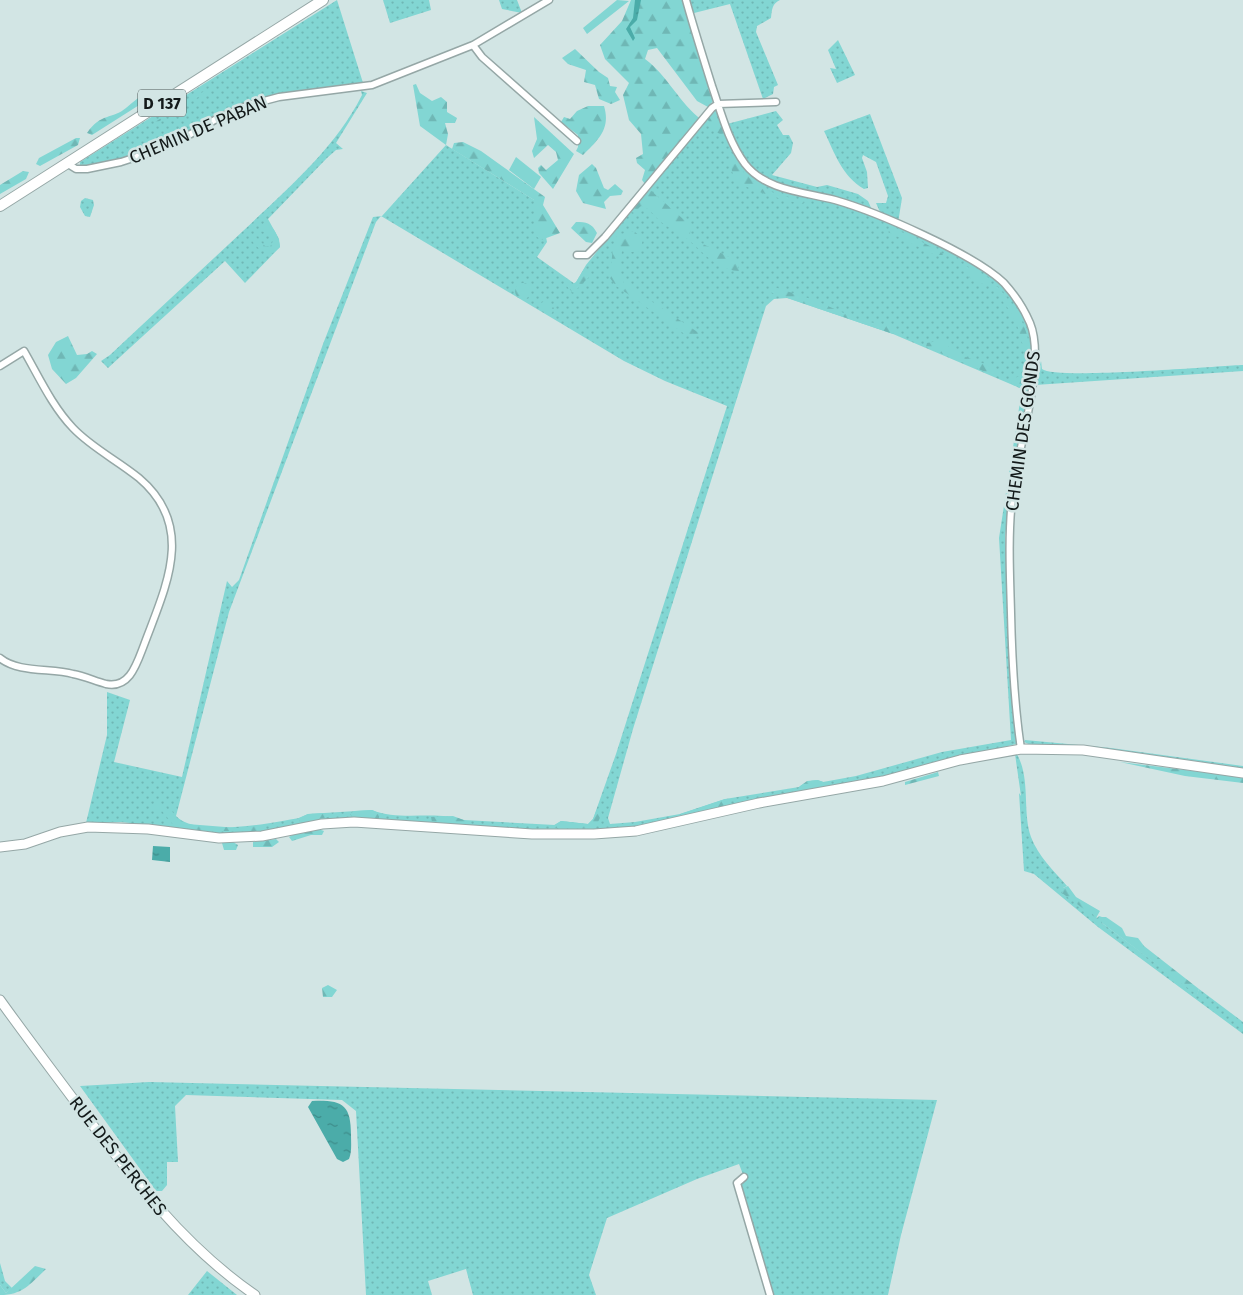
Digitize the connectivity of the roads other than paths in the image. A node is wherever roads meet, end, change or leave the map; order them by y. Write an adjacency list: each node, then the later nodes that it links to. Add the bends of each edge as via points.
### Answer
1 (323, 0): 8 (main road, D 137)
2 (549, 0): 4 (street, CHEMIN DE PABAN)
3 (686, 0): 6 (street, CHEMIN DES GONDS)
4 (473, 45): 7 (street, via 482,57); 8 (street, CHEMIN DE PABAN, via 372,85 279,97 249,105 155,151 121,162 87,169 76,169)
5 (776, 102): 6 (street)
6 (718, 104): 10 (street, via 605,237 587,255); 13 (street, CHEMIN DES GONDS, via 745,164 761,179 797,192 836,200 935,241 986,269 1004,284 1025,311 1036,355 1012,498 1009,551 1014,703)
7 (577, 141)
8 (68, 164): 9 (main road, D 137)
9 (0, 206)
10 (577, 255)
11 (0, 366): 12 (street, via 24,351 58,410 73,428 138,478 156,497 168,521 173,555 163,596 136,667 128,678 117,684 107,684 72,673 17,666)
12 (0, 658)
13 (1021, 749): 14 (main road, via 1083,750); 15 (main road, via 960,760 883,781 759,803 636,831 532,834 354,822 236,838 122,827 88,827 25,844)
14 (1243, 773)
15 (0, 847)
16 (0, 1000): 18 (main road, RUE DES PERCHES, via 156,1206 210,1261)
17 (744, 1177): 19 (street, via 737,1183)
18 (255, 1295)
19 (770, 1295)

